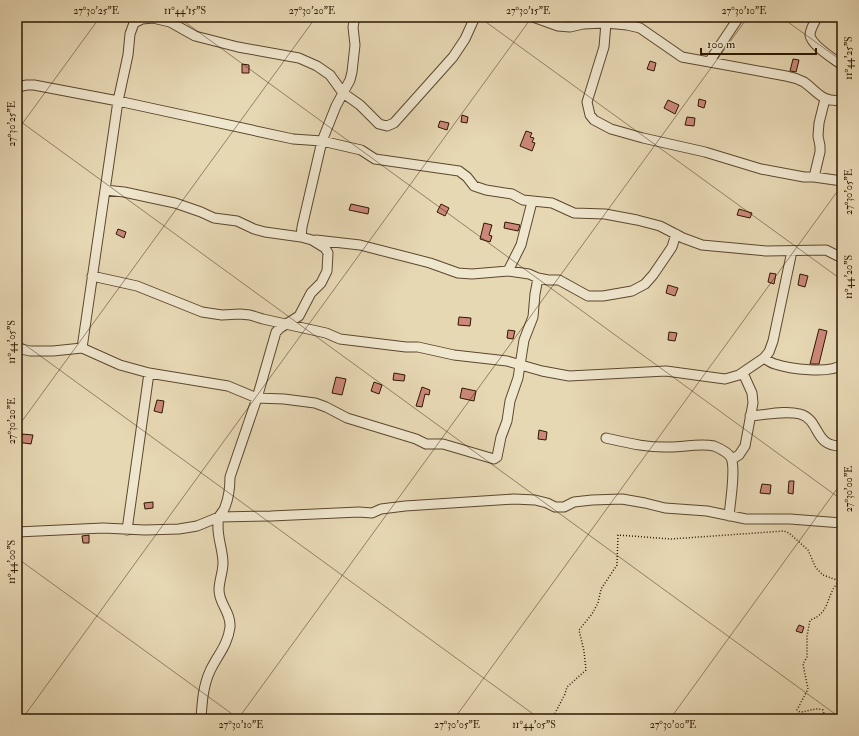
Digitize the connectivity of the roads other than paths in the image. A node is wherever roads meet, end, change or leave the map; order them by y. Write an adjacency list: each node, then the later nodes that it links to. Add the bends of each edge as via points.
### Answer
1 (355, 17): 10 (street, via 354,62)
2 (475, 17): 10 (street, via 453,57 394,123 387,126 379,124)
3 (533, 17): 6 (street, via 558,26 570,27)
4 (739, 17): 7 (street)
5 (817, 17): 8 (street, via 810,36 818,47)
6 (606, 23): 7 (street, via 640,28 682,57); 15 (street, via 604,47 587,102 594,120 611,129 762,169)
7 (709, 62): 11 (street, via 798,79)
8 (842, 65)
9 (17, 87): 13 (street, via 34,85)
10 (344, 92): 13 (street, via 330,75 299,58 195,36 170,22 153,18 134,23); 14 (street)
11 (825, 99): 12 (street, via 834,102); 15 (street, via 819,123 820,152)
12 (842, 100)
13 (118, 101): 14 (street, via 293,139); 17 (street)
14 (322, 141): 18 (street, via 361,150 375,159 459,171 474,186 512,194); 20 (street)
15 (814, 177): 16 (street)
16 (842, 181)
17 (105, 190): 20 (street, via 175,203 214,218 237,221 265,232); 25 (street)
18 (532, 202): 19 (street, via 552,203 574,213 605,214 638,220); 24 (street, via 521,245)
19 (676, 234): 22 (street, via 702,245); 26 (street, via 672,247 653,275 632,292 588,296 559,280)
20 (301, 237): 21 (street)
21 (312, 240): 24 (street, via 360,245 458,273); 27 (street, via 328,253 327,271 299,316)
22 (792, 251): 23 (street, via 826,250); 30 (street, via 773,341)
23 (842, 258)
24 (508, 271): 26 (street)
25 (92, 276): 27 (street, via 138,286 202,312 250,315); 29 (street)
26 (538, 278): 31 (street, via 533,317 524,340)
27 (287, 324): 31 (street, via 340,339 418,347); 35 (street, via 276,332)
28 (17, 348): 29 (street, via 30,351)
29 (82, 348): 33 (street, via 120,365)
30 (764, 358): 32 (street, via 775,364 820,371); 34 (street)
31 (520, 364): 34 (street, via 569,376 666,371 725,379); 35 (street, via 498,457 494,459 443,444 426,444 347,418 315,404)
32 (842, 365)
33 (149, 373): 35 (street, via 228,386); 43 (street)
34 (743, 373): 36 (street, via 752,393)
35 (257, 398): 41 (street, via 230,477 230,491 225,508)
36 (750, 416): 38 (street, via 801,415 808,418 825,442); 39 (street, via 745,446 739,455)
37 (606, 438): 39 (street, via 654,447 713,446)
38 (842, 446)
39 (732, 459): 40 (street)
40 (729, 516): 41 (street, via 708,511 665,508 622,499 574,502 564,508 535,500 514,499 405,506 381,509 372,513); 42 (street)
41 (219, 517): 43 (street, via 197,526 179,529); 45 (street, via 218,532 223,562 219,597 230,618 230,628 225,645 209,673)
42 (842, 523)
43 (127, 530): 44 (street, via 103,528)
44 (17, 532)
45 (201, 719)

